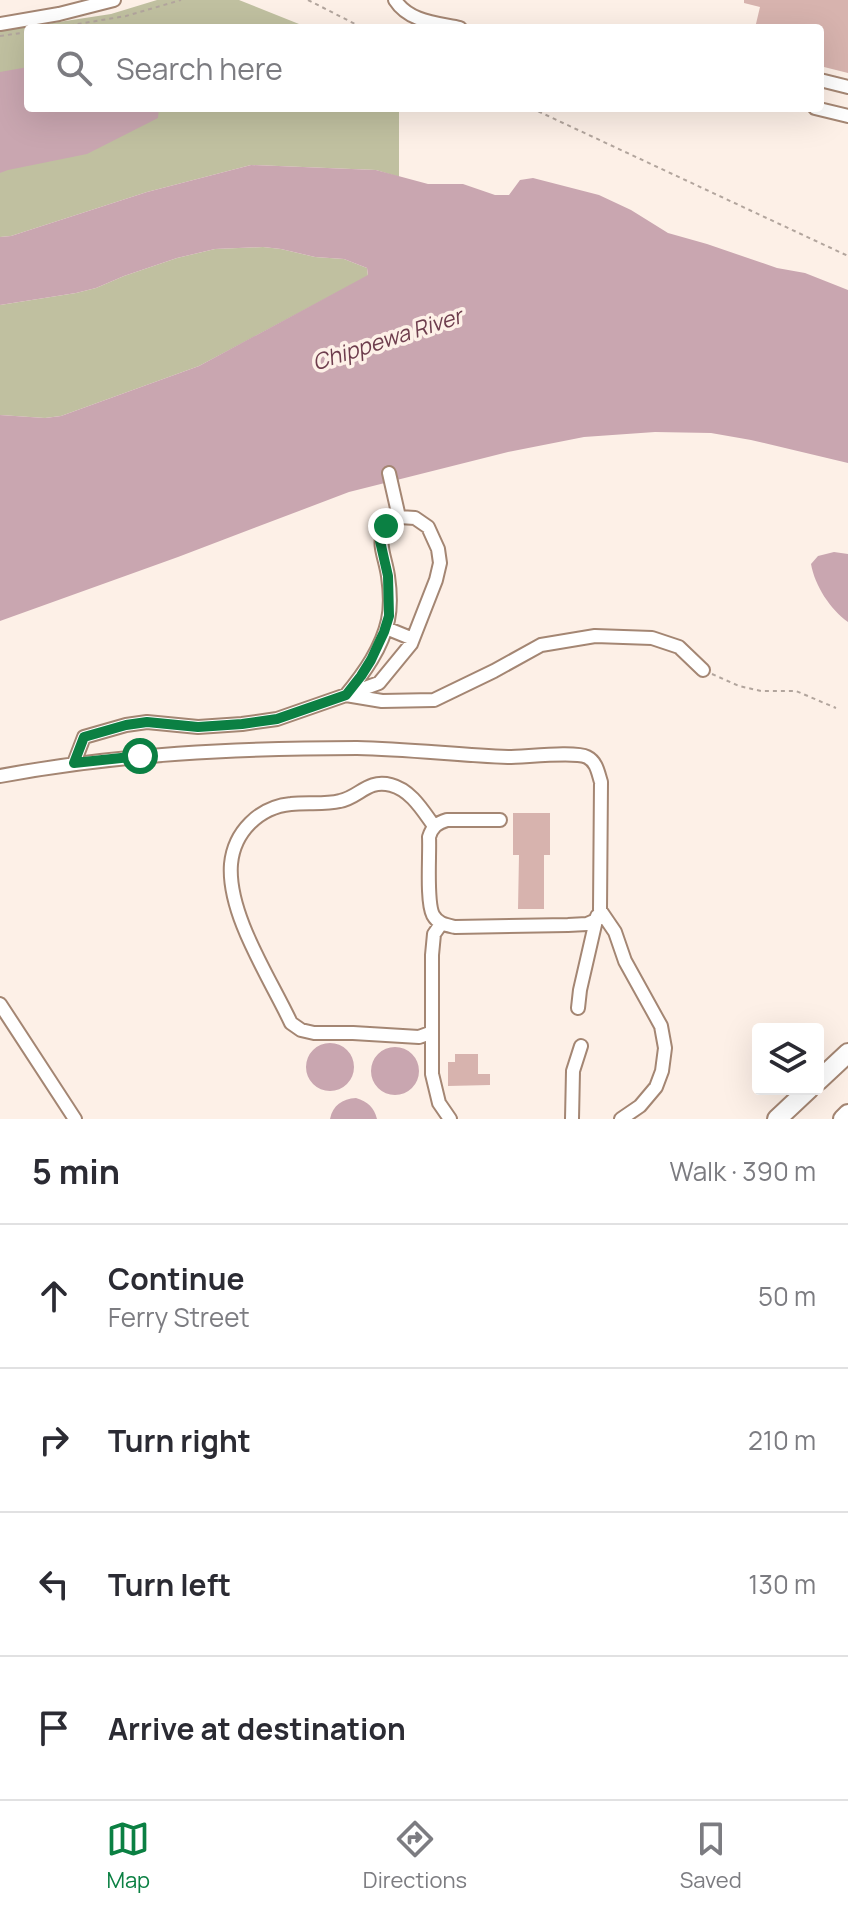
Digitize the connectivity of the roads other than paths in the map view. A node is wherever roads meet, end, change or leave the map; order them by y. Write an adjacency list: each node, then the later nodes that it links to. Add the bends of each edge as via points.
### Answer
1 (114, 0): 3 (street)
2 (395, 0): 4 (street, via 415,18)
3 (0, 24)
4 (442, 24)
5 (824, 81): 6 (street)
6 (848, 87)
7 (824, 110): 8 (street)
8 (848, 116)
9 (389, 473): 10 (street)
10 (399, 517): 11 (street, via 386,526 380,541 389,588); 12 (street, via 415,518 428,527 440,563)
11 (386, 628): 12 (street); 14 (street)
12 (413, 639): 14 (street, via 379,683)
13 (703, 670): 14 (street, via 679,647 652,638 595,636 541,645 434,700)
14 (346, 695): 15 (street, via 277,719 242,724 126,725 84,737)
15 (74, 763): 16 (street); 19 (street, via 360,748 587,757 597,766 601,782)
16 (0, 776)
17 (500, 820): 18 (street, via 447,820)
18 (434, 826): 20 (street, via 429,837 430,902); 23 (street, via 418,803 390,785 369,786 336,802 280,805 250,821 240,835 231,877 245,929 291,1023 314,1033)
19 (598, 915): 20 (street, via 587,924); 22 (street); 32 (street, via 615,932 661,1026 665,1048 656,1087)
20 (441, 924): 23 (street, via 434,934)
21 (0, 1004): 29 (street)
22 (578, 1008)
23 (430, 1033): 30 (street, via 432,1074 439,1103)
24 (581, 1046): 31 (street, via 573,1071)
25 (848, 1053): 26 (highway)
26 (824, 1075)
27 (803, 1095): 33 (highway)
28 (848, 1114): 34 (highway)
29 (75, 1119)
30 (450, 1119)
31 (572, 1119)
32 (621, 1119)
33 (777, 1119)
34 (843, 1119)

